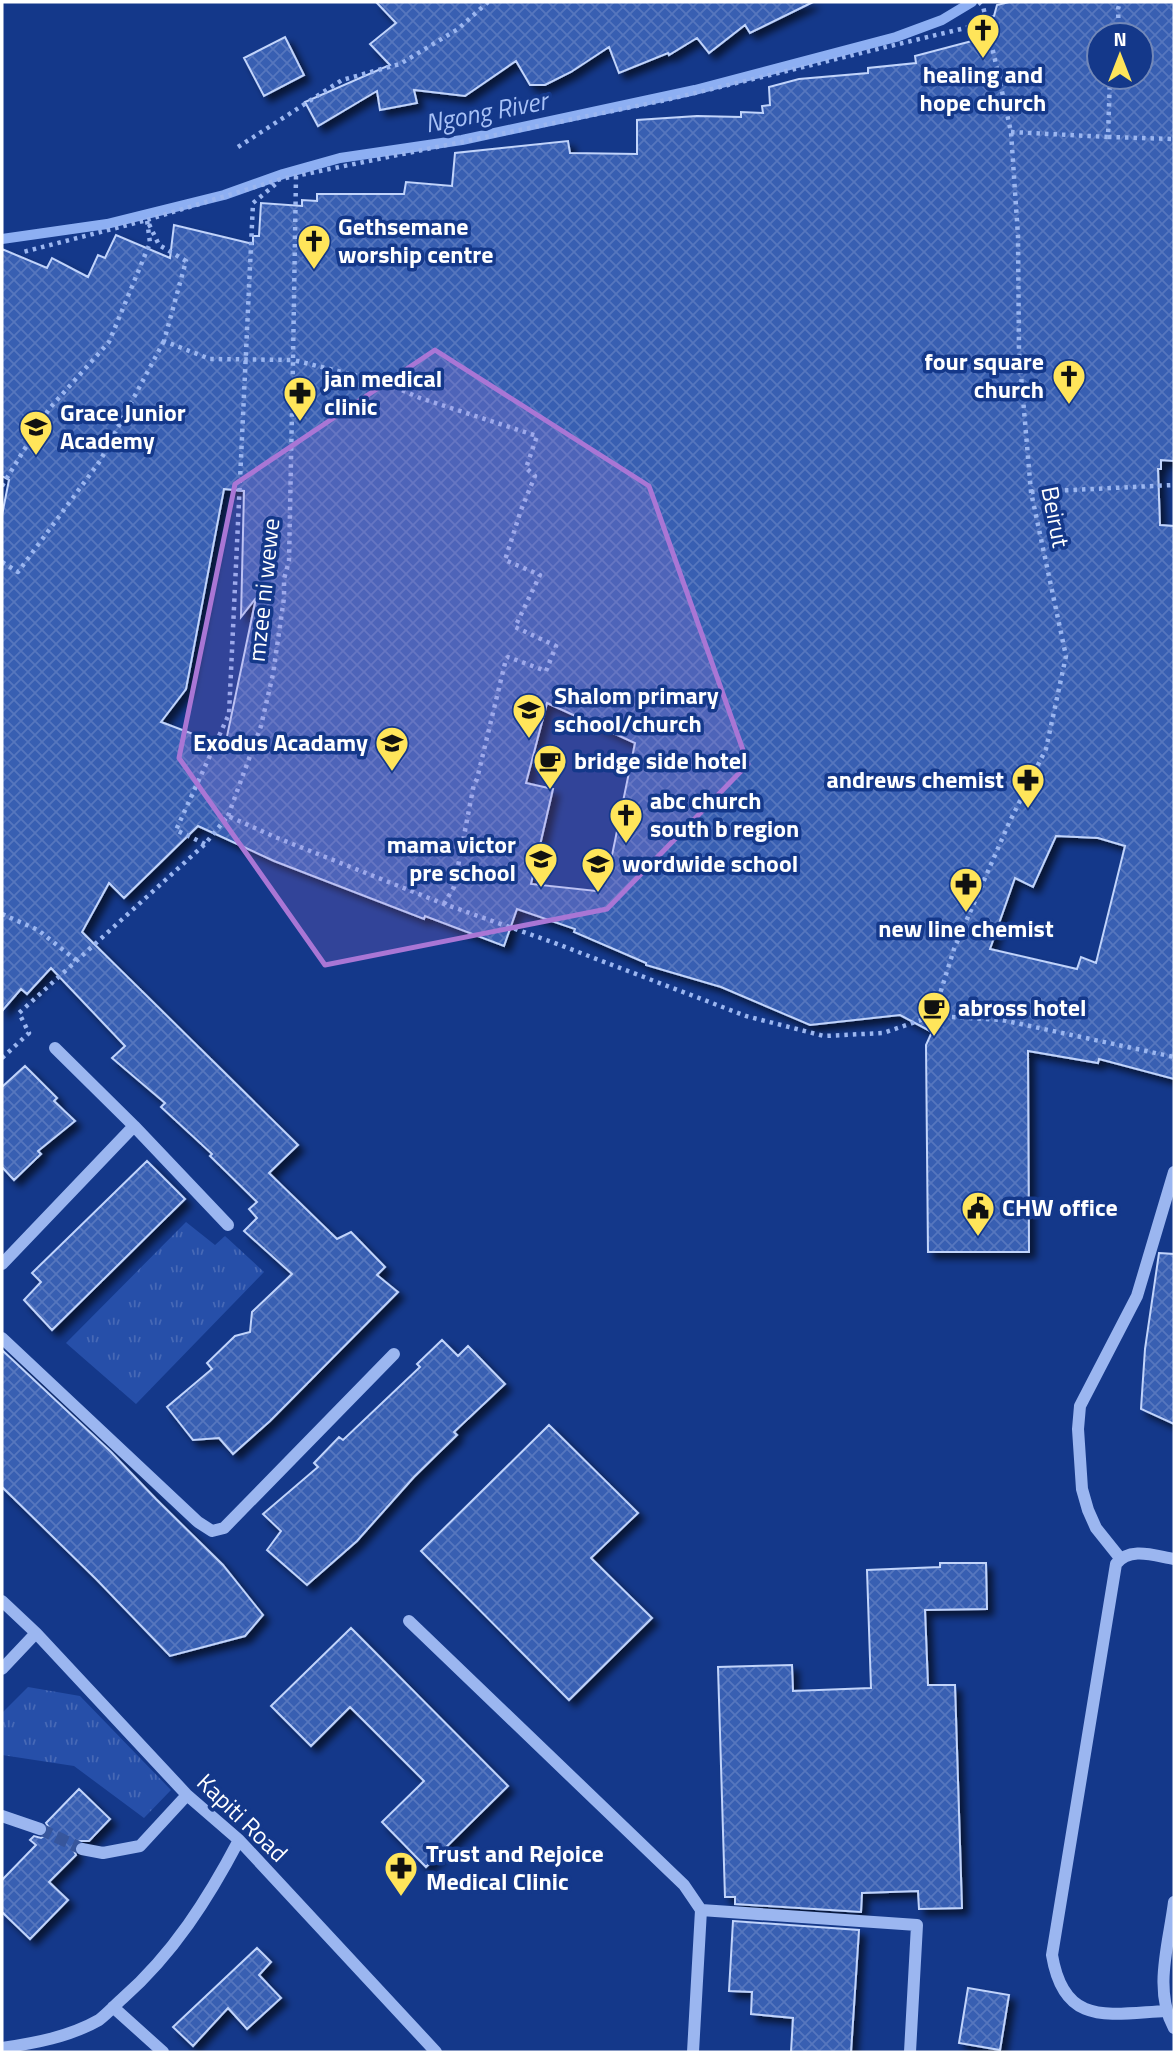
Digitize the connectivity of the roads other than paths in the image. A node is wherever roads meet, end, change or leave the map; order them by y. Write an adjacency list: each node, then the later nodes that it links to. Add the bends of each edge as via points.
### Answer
1 (55, 1048): 2 (street)
2 (134, 1126): 4 (street); 5 (street)
3 (1174, 1172): 8 (street, via 1137,1296 1080,1406 1082,1489 1096,1528)
4 (228, 1226)
5 (2, 1264)
6 (2, 1338): 7 (street, via 212,1531 224,1528)
7 (394, 1354)
8 (1121, 1558): 9 (street, via 1139,1553); 22 (street, via 1111,1584 1052,1955 1055,1975 1068,1996 1087,2011)
9 (1174, 1559)
10 (2, 1601): 12 (street, Kapiti Road)
11 (409, 1621): 20 (street, via 684,1885)
12 (36, 1633): 13 (street); 14 (street, Kapiti Road)
13 (2, 1669)
14 (187, 1795): 17 (street, Kapiti Road); 18 (street, via 139,1846 103,1853)
15 (2, 1816): 16 (street)
16 (40, 1829)
17 (239, 1840): 21 (street, via 211,1894 179,1940); 26 (street, Kapiti Road)
18 (82, 1849)
19 (1174, 1902): 22 (street, via 1162,1989)
20 (701, 1910): 27 (street); 28 (street, via 917,1925)
21 (113, 2007): 24 (street, via 99,2019 46,2042); 25 (street)
22 (1166, 2011): 23 (street)
23 (1174, 2028)
24 (2, 2048)
25 (163, 2052)
26 (436, 2052)
27 (692, 2052)
28 (910, 2052)

